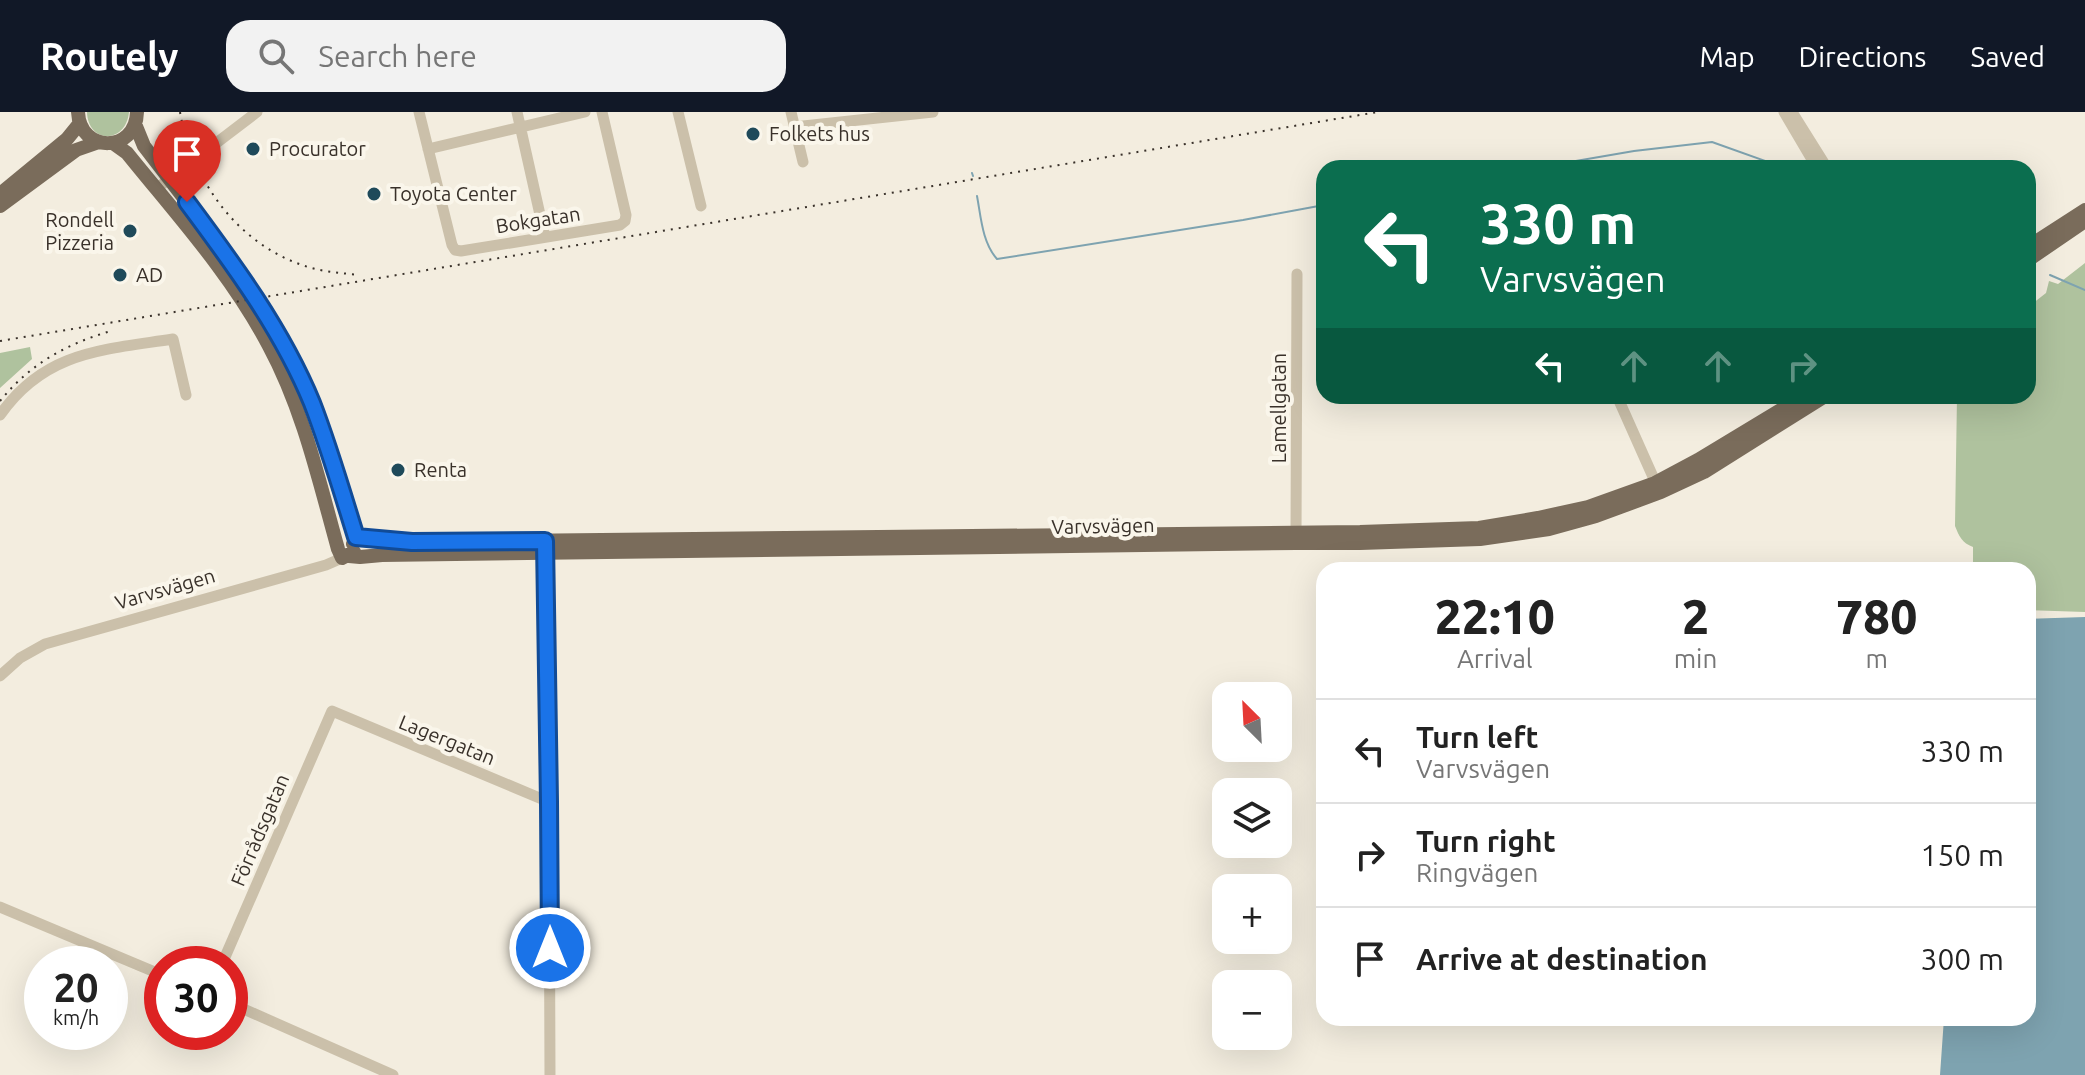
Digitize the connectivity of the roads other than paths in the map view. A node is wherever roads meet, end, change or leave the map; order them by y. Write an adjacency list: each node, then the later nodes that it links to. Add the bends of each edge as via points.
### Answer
1 (257, 112): 20 (street)
2 (419, 112): 16 (street)
3 (517, 112): 13 (street)
4 (585, 112): 13 (street)
5 (602, 112): 27 (street, Bokgatan, via 625,221)
6 (678, 112): 24 (street)
7 (791, 112): 14 (street)
8 (933, 112): 14 (street)
9 (1784, 112): 17 (street)
10 (1792, 112): 18 (street)
11 (79, 118): 15 (main road, via 87,135); 22 (main road, via 67,139)
12 (136, 118): 15 (main road, via 127,136); 20 (main road, via 144,146)
13 (520, 127): 16 (street); 27 (street)
14 (794, 127): 19 (street)
15 (106, 142): 21 (main road, via 127,153); 23 (main road, via 76,150)
16 (428, 149): 27 (street, Bokgatan, via 455,250)
17 (1812, 160)
18 (1822, 160)
19 (803, 162)
20 (169, 178): 21 (street); 37 (main road, via 281,341 311,403)
21 (156, 189): 41 (main road, via 225,276 269,345 297,408)
22 (0, 194)
23 (0, 206)
24 (701, 206)
25 (2085, 210): 28 (main road)
26 (2085, 221): 29 (main road)
27 (545, 237)
28 (2036, 242)
29 (2036, 255)
30 (1297, 274): 38 (street, Lamellgatan)
31 (186, 395): 35 (street, via 173,339 77,355 25,385)
32 (1621, 404): 36 (street)
33 (1791, 404): 36 (main road, Varvsvägen)
34 (1812, 404): 36 (main road, Varvsvägen, via 1704,472)
35 (0, 415)
36 (1658, 487): 38 (main road, Varvsvägen, via 1573,523 1480,539 1360,543)
37 (356, 537): 39 (main road, Varvsvägen); 41 (main road)
38 (1296, 537): 40 (main road, Varvsvägen)
39 (412, 542): 40 (main road, Varvsvägen); 41 (main road, Varvsvägen, via 360,547)
40 (545, 547): 41 (main road, Varvsvägen); 44 (street)
41 (346, 557): 42 (street, Varvsvägen, via 45,644)
42 (0, 676)
43 (332, 711): 44 (street, Lagergatan); 46 (street, Förrådsgatan)
44 (549, 802): 50 (street)
45 (0, 907): 47 (street)
46 (230, 946)
47 (144, 967)
48 (248, 1011): 49 (street)
49 (393, 1075)
50 (550, 1075)

